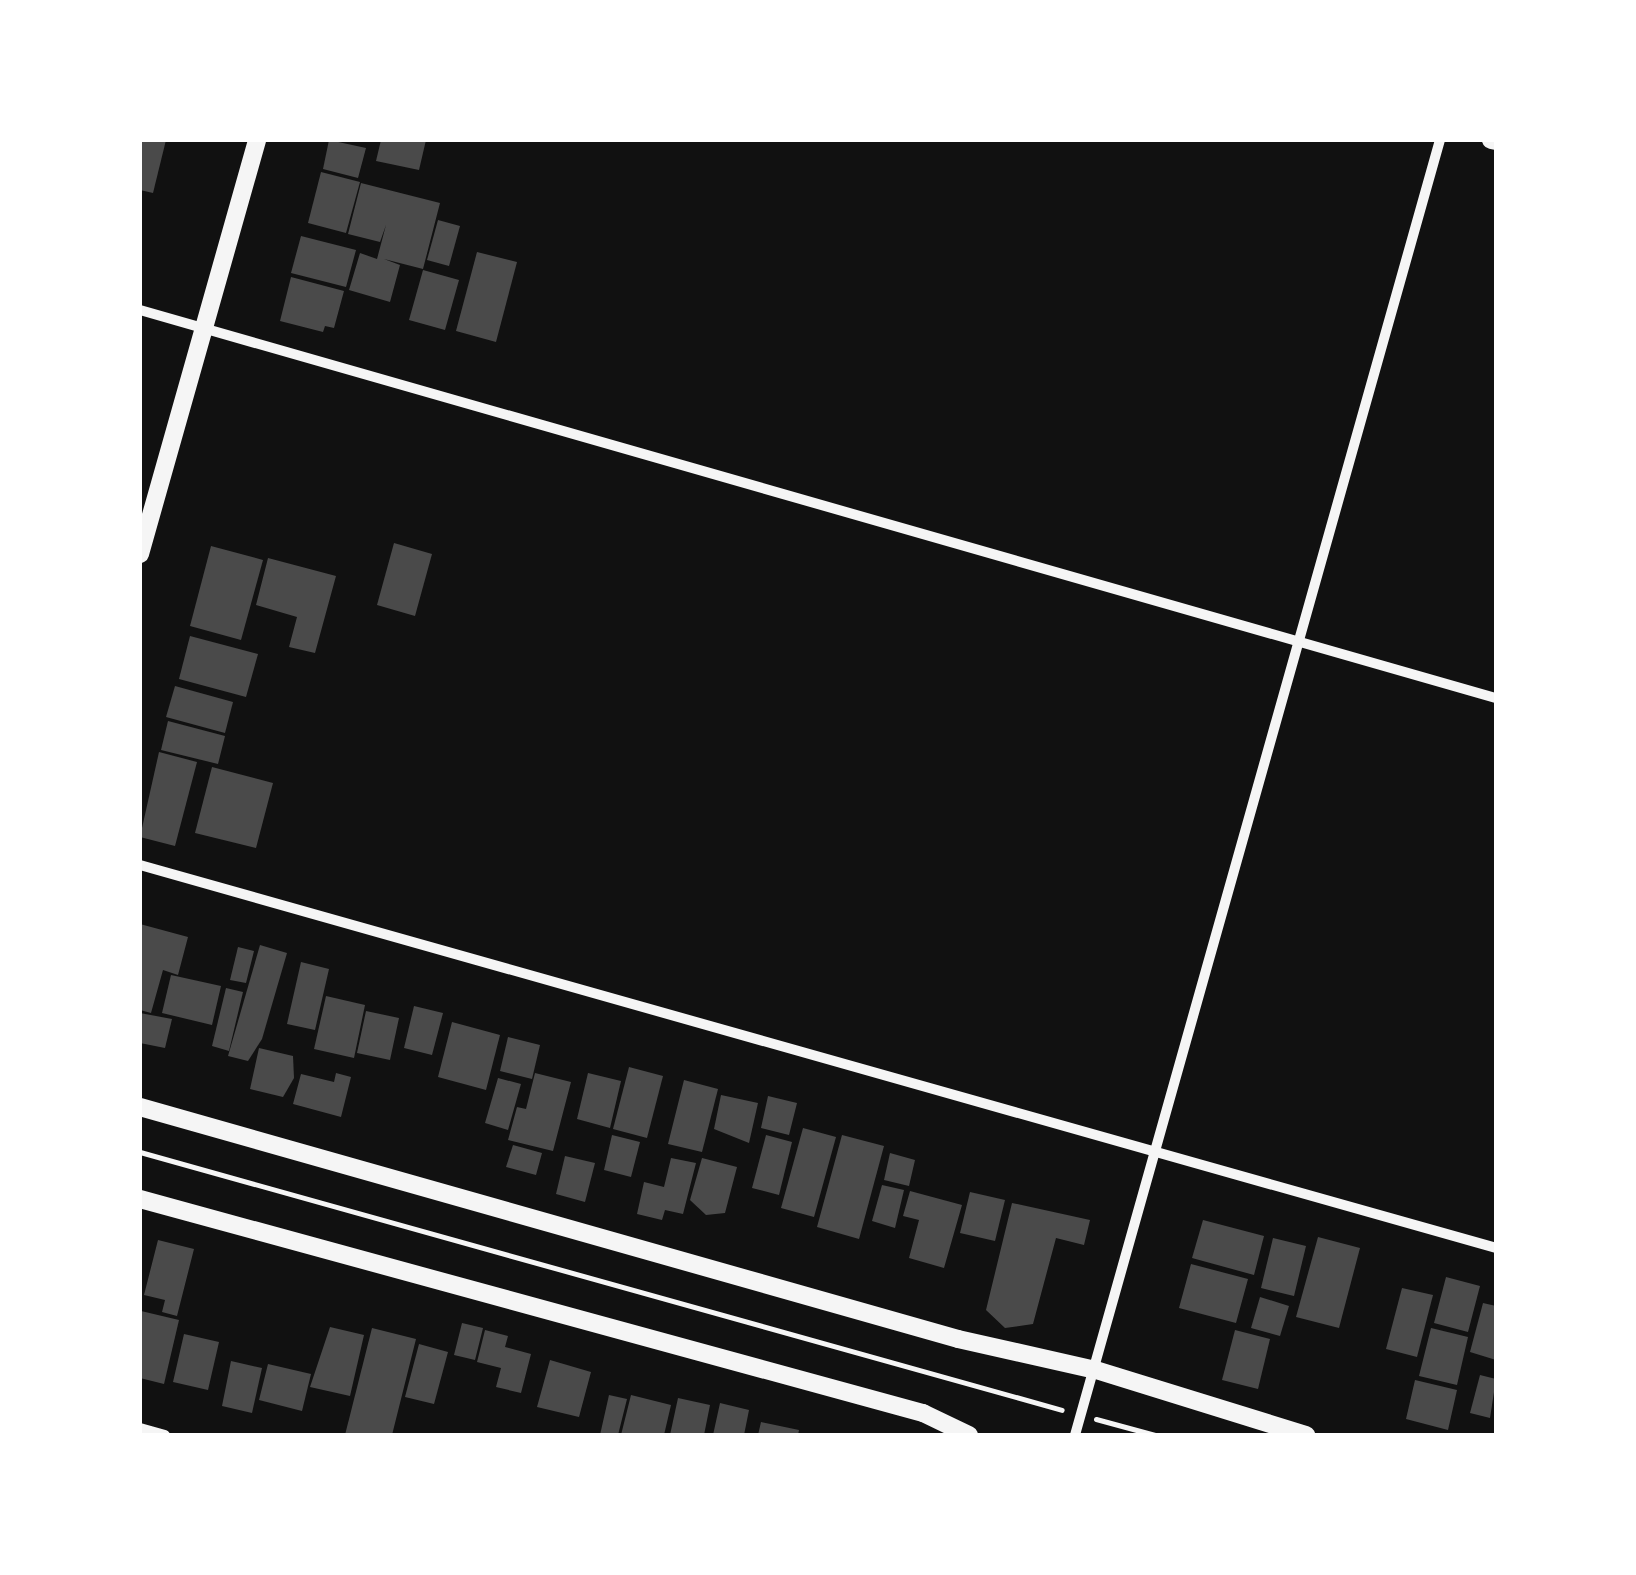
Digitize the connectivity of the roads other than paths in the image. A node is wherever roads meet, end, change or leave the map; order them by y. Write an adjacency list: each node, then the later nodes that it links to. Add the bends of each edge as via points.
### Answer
1 (257, 140): 4 (street)
2 (1440, 140): 6 (street)
3 (140, 310): 4 (street)
4 (204, 328): 5 (street); 6 (street)
5 (140, 554)
6 (1298, 644): 7 (street); 10 (street)
7 (1496, 698)
8 (140, 864): 10 (street)
9 (140, 1107): 13 (street, via 958,1338)
10 (1154, 1153): 12 (street); 13 (street)
11 (140, 1198): 16 (street, via 923,1413)
12 (1496, 1248)
13 (1096, 1370): 17 (street); 18 (street)
14 (140, 1428): 15 (street)
15 (165, 1435)
16 (969, 1435)
17 (1075, 1435)
18 (1306, 1435)

